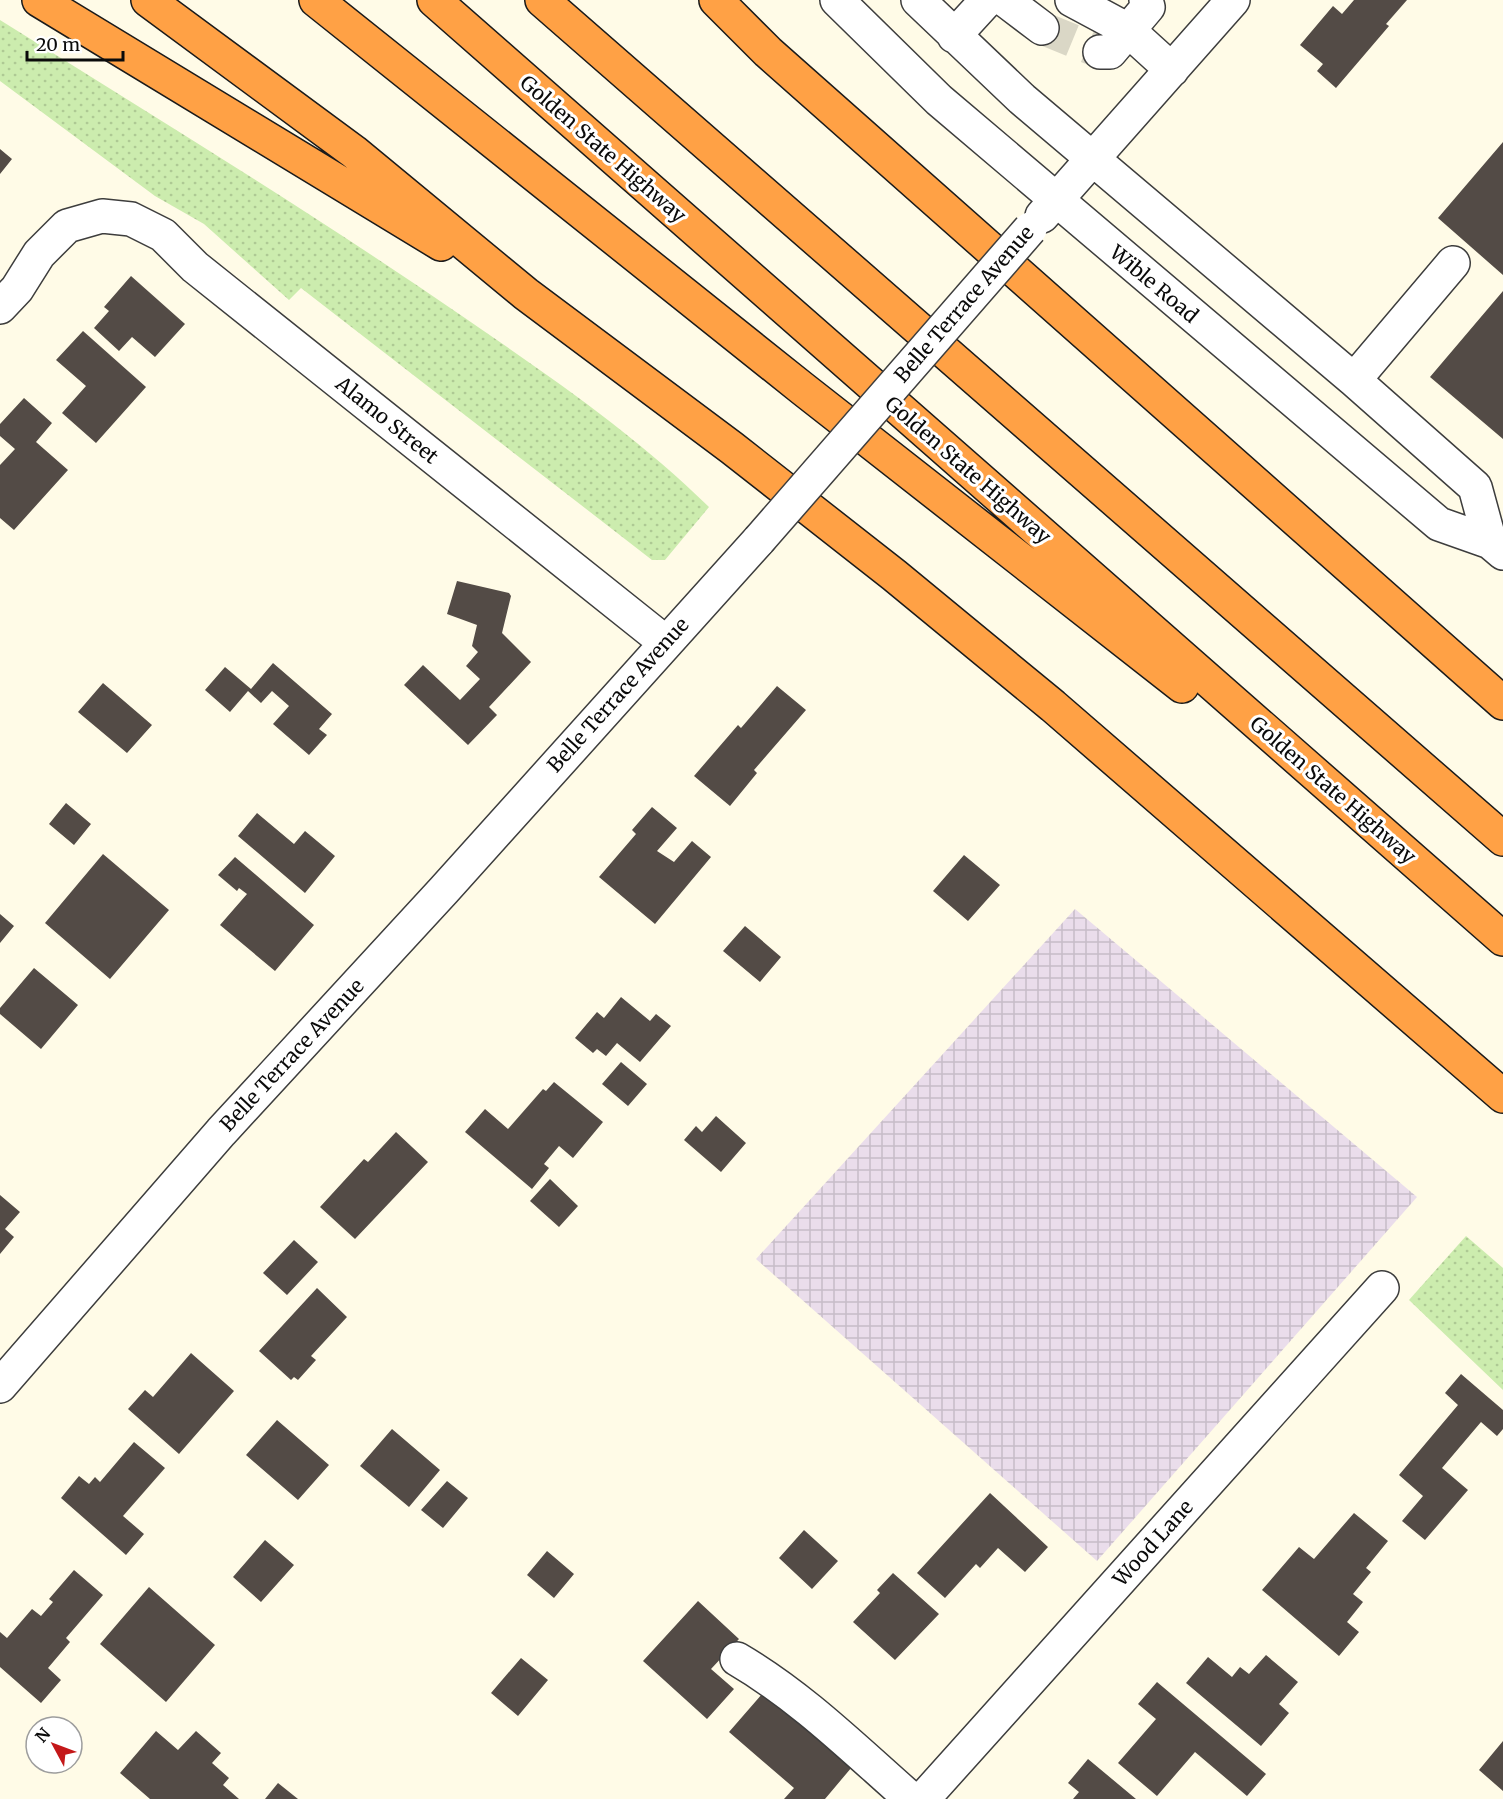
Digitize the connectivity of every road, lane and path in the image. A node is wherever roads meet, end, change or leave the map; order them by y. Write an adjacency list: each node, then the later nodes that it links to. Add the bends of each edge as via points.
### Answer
1 (39, 0): 24 (highway)
2 (148, 0): 24 (highway, via 354,152)
3 (316, 0): 31 (highway, via 1009,552)
4 (434, 0): 31 (highway, Golden State Highway)
5 (542, 0): 30 (highway)
6 (716, 0): 18 (highway)
7 (727, 0): 18 (highway)
8 (837, 0): 22 (street, Wible Road, via 939,100)
9 (918, 0): 17 (street, Wible Road)
10 (987, 0): 17 (street)
11 (1005, 0): 15 (street)
12 (1072, 0): 16 (street)
13 (1146, 0): 16 (street, via 1148,7)
14 (1233, 0): 20 (street, Belle Terrace Avenue)
15 (1042, 28)
16 (1128, 30): 19 (street, via 1110,52); 20 (street)
17 (954, 36): 21 (street, Wible Road)
18 (768, 52): 29 (highway)
19 (1100, 52)
20 (1172, 70): 21 (street, Belle Terrace Avenue)
21 (1093, 159): 22 (street, Belle Terrace Avenue); 26 (street, Wible Road)
22 (1056, 201): 27 (street, Wible Road, via 1440,524); 28 (street, Belle Terrace Avenue, bridge)
23 (1453, 263): 26 (street)
24 (526, 294): 33 (highway, via 732,448 1053,706)
25 (0, 307): 28 (street, Alamo Street, via 39,254 68,226 102,216 131,219 163,235 195,267)
26 (1354, 380): 27 (street, Wible Road, via 1475,487)
27 (1499, 541)
28 (665, 642): 35 (street, Belle Terrace Avenue, via 221,1132)
29 (1503, 703)
30 (1503, 839)
31 (1409, 856): 32 (highway, Golden State Highway)
32 (1503, 939)
33 (1503, 1096)
34 (1382, 1288): 38 (street, Wood Lane)
35 (0, 1386)
36 (737, 1659): 37 (street, via 800,1701)
37 (911, 1799)
38 (923, 1799)

